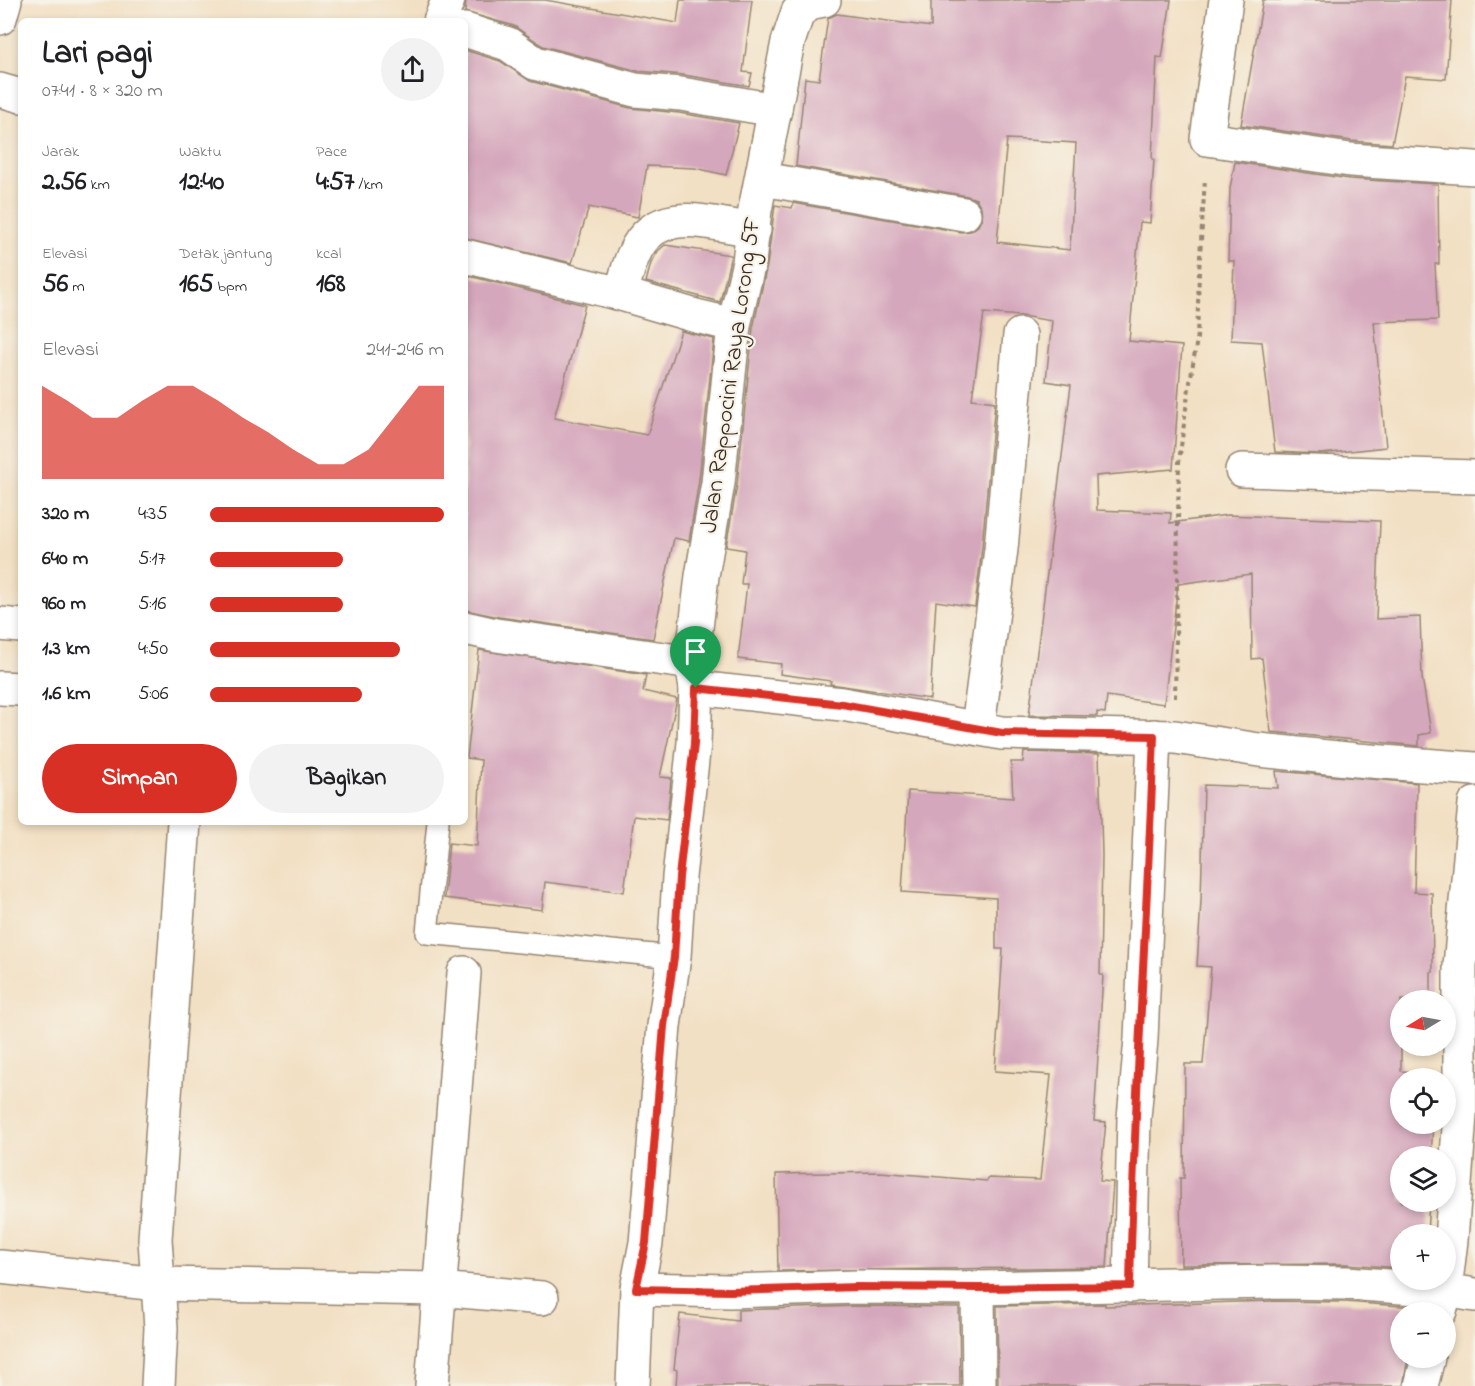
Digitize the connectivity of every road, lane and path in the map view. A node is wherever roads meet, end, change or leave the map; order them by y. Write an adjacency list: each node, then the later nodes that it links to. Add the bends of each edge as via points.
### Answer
1 (5, 0): 5 (street)
2 (448, 0): 6 (street)
3 (824, 0): 10 (street, Jalan Rappocini Raya Lorong 5F, via 798,12)
4 (1226, 0): 11 (street)
5 (0, 18)
6 (441, 18)
7 (468, 31): 10 (street, via 508,44 535,63 635,90)
8 (0, 90): 9 (street)
9 (18, 95)
10 (775, 110): 13 (street, Jalan Rappocini Raya Lorong 5F)
11 (1207, 139): 12 (street, via 1350,160); 29 (path, via 1197,339 1179,462)
12 (1475, 168)
13 (763, 179): 14 (street); 15 (street, Jalan Rappocini Raya Lorong 5F)
14 (964, 214)
15 (754, 230): 17 (street, via 680,219 662,224 648,233 634,252); 18 (street, Jalan Rappocini Raya Lorong 5F)
16 (468, 257): 17 (street)
17 (621, 294): 18 (street)
18 (734, 325): 25 (street, Jalan Rappocini Raya Lorong 5F, via 718,483 702,576)
19 (1020, 335): 28 (street, via 1001,549)
20 (1242, 470): 21 (street)
21 (1475, 477)
22 (0, 624): 23 (street)
23 (18, 626)
24 (468, 629): 25 (street)
25 (694, 675): 28 (street); 34 (street, Jalan Rappocini Raya Lorong 5F, via 694,744)
26 (0, 688): 27 (street)
27 (18, 689)
28 (978, 727): 29 (street, via 1002,733)
29 (1164, 736): 30 (street, via 1269,751); 38 (street, via 1134,1118)
30 (1475, 769)
31 (1475, 804): 43 (street, via 1460,966 1460,1114 1451,1240)
32 (184, 825): 37 (street, via 155,1239)
33 (438, 825): 34 (lane, via 427,933)
34 (674, 957): 41 (street, Jalan Rappocini Raya Lorong 5F, via 664,1026 646,1243)
35 (464, 973): 40 (street)
36 (0, 1267): 37 (street)
37 (158, 1284): 40 (street); 45 (street)
38 (1130, 1286): 39 (street); 43 (street, via 1346,1283)
39 (978, 1288): 41 (street); 48 (street)
40 (438, 1289): 42 (street); 46 (street)
41 (636, 1289): 47 (street, Jalan Rappocini Raya Lorong 5F)
42 (542, 1298)
43 (1453, 1299)
44 (1426, 1368): 49 (street)
45 (158, 1386)
46 (432, 1386)
47 (633, 1386)
48 (979, 1386)
49 (1421, 1386)

